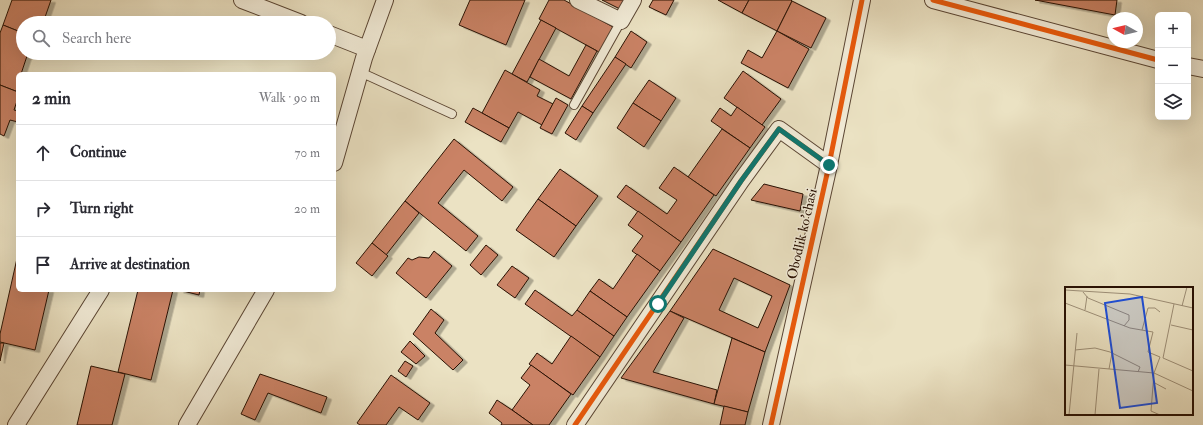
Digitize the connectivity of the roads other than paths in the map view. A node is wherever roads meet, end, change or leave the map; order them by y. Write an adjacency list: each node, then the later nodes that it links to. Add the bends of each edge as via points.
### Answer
1 (242, 0): 8 (street)
2 (385, 0): 11 (street)
3 (578, 0): 9 (street)
4 (633, 0): 9 (street)
5 (862, 0): 19 (street, Obodlik ko'chasi)
6 (933, 0): 7 (street)
7 (969, 4): 12 (street, via 1024,25)
8 (283, 16)
9 (621, 21): 16 (lane)
10 (336, 37): 11 (street)
11 (367, 49): 15 (street)
12 (1155, 59)
13 (1191, 67): 14 (street)
14 (1203, 69)
15 (360, 72): 17 (lane); 18 (street)
16 (574, 104)
17 (452, 114)
18 (336, 156)
19 (829, 165): 24 (street, via 779,129); 25 (street, Obodlik ko'chasi)
20 (100, 292): 22 (street)
21 (265, 292): 23 (street)
22 (16, 425)
23 (187, 425)
24 (575, 425)
25 (771, 425)

